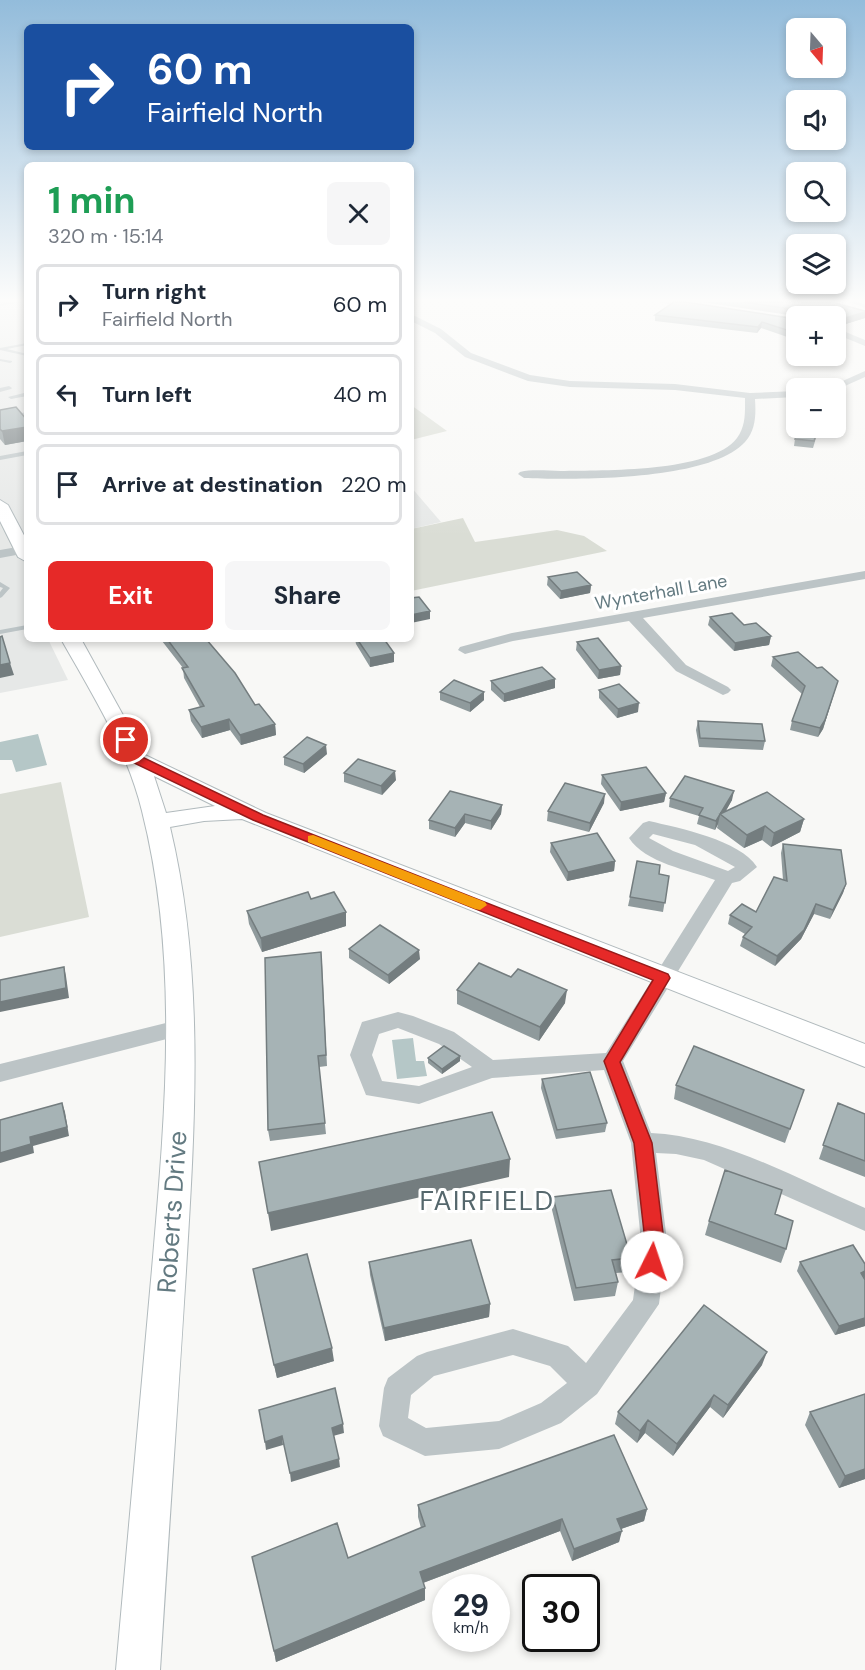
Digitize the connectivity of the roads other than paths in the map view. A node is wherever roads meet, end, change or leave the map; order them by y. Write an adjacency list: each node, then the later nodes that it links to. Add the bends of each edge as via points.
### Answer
1 (542, 380): 6 (street, via 675,387)
2 (9, 388): 3 (lane)
3 (0, 390)
4 (786, 394): 6 (street)
5 (24, 395): 7 (lane)
6 (750, 396): 12 (street, via 750,424 742,439 716,459 656,470)
7 (11, 397)
8 (24, 415): 9 (lane)
9 (0, 419)
10 (24, 454): 11 (lane)
11 (0, 458)
12 (524, 474)
13 (0, 505): 14 (street)
14 (12, 528): 15 (street)
15 (24, 552)
16 (0, 554): 17 (street)
17 (24, 554)
18 (865, 575): 21 (street, Wynterhall Lane)
19 (0, 584): 20 (lane, via 7,588)
20 (0, 596)
21 (632, 615): 25 (street, Wynterhall Lane, via 512,637); 26 (street, via 681,668)
22 (24, 628): 23 (lane)
23 (0, 632)
24 (73, 642): 27 (street, Roberts Drive)
25 (465, 650)
26 (723, 690)
27 (136, 759): 28 (street); 29 (street, Roberts Drive)
28 (246, 812): 29 (street); 31 (street)
29 (158, 822): 32 (street, Roberts Drive, via 172,888 178,952)
30 (726, 877): 30 (street, via 748,867 732,854 673,832 649,827 638,838 643,844); 31 (street)
31 (663, 978): 33 (street); 34 (street)
32 (178, 1028): 36 (street); 40 (street, Roberts Drive, via 179,1115)
33 (865, 1056)
34 (612, 1061): 35 (street); 37 (street)
35 (489, 1069): 35 (street, via 431,1028 398,1020 370,1028 361,1055 374,1089 419,1095)
36 (0, 1073)
37 (643, 1143): 38 (street, via 676,1144 708,1151); 39 (street, via 654,1241 646,1304)
38 (865, 1220)
39 (587, 1384): 39 (street, via 558,1355 513,1342 426,1365 398,1388 393,1426 425,1442 499,1435 551,1413)
40 (138, 1670)

